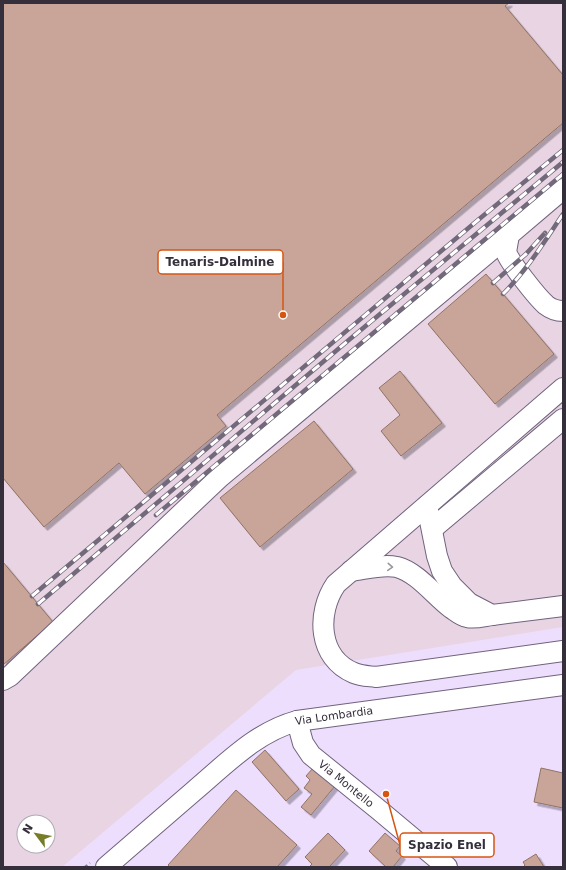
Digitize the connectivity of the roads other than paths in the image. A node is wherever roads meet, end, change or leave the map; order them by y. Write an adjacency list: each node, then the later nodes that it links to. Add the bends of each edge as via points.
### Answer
1 (563, 189): 2 (street)
2 (509, 235): 3 (street, via 506,246 508,258 545,304); 12 (street, via 220,477)
3 (563, 311)
4 (563, 388): 6 (street)
5 (563, 420): 7 (street)
6 (427, 506): 7 (street); 8 (street)
7 (432, 530): 10 (street, via 439,564 452,586 469,602)
8 (351, 571): 10 (street, one-way to 10, via 397,567 406,570 461,614 469,618); 11 (street, via 331,592 323,621 326,643 331,653 337,662 355,674 376,677)
9 (563, 606): 10 (street)
10 (492, 615)
11 (563, 651)
12 (3, 680)
13 (563, 685): 14 (street, Via Lombardia)
14 (297, 721): 15 (street, Via Lombardia, via 273,729 249,745); 16 (street, Via Montello, via 303,743 311,755)
15 (106, 867)
16 (447, 867)

